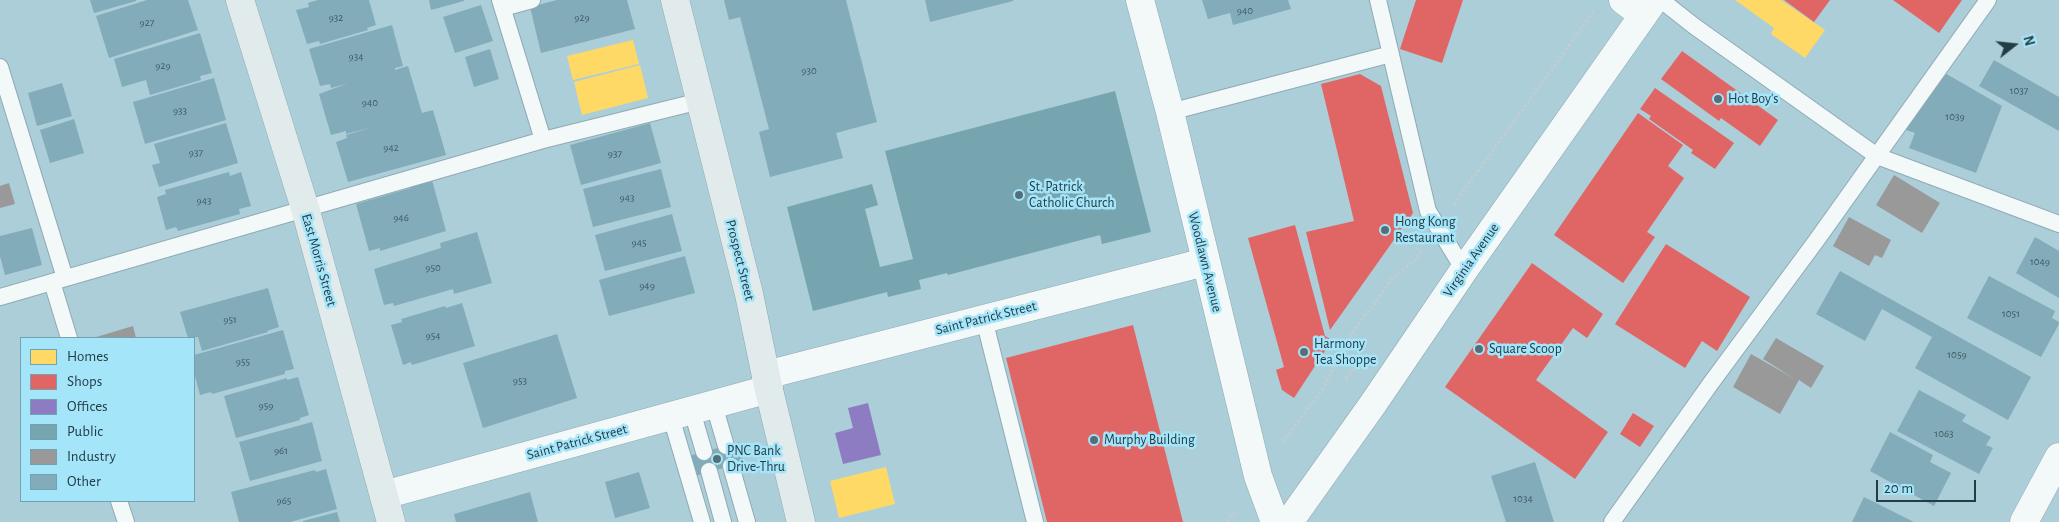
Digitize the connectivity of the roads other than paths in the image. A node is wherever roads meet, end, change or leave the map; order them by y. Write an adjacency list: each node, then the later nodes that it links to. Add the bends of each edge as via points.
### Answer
1 (240, 0): 15 (main road, East Morris Street)
2 (532, 0): 7 (lane)
3 (674, 0): 11 (main road, Prospect Street)
4 (1140, 0): 12 (street, Woodlawn Avenue)
5 (1378, 0): 9 (lane)
6 (1988, 0): 14 (lane)
7 (502, 4): 13 (lane)
8 (1646, 4): 14 (lane, via 1694,26); 18 (street, Virginia Avenue)
9 (1391, 54): 12 (lane); 18 (lane, via 1428,211)
10 (0, 67): 19 (lane)
11 (700, 101): 13 (lane); 23 (main road, Prospect Street)
12 (1170, 112): 17 (street, Woodlawn Avenue)
13 (543, 140): 15 (lane)
14 (1876, 156): 16 (lane); 41 (lane)
15 (305, 208): 19 (lane); 30 (main road, East Morris Street)
16 (2059, 224)
17 (1205, 262): 21 (street, Saint Patrick Street); 39 (street, Woodlawn Avenue, via 1258,476)
18 (1464, 270): 40 (street, Virginia Avenue)
19 (59, 280): 20 (lane); 22 (lane)
20 (0, 296)
21 (984, 319): 23 (street, Saint Patrick Street); 38 (lane)
22 (69, 337)
23 (768, 382): 24 (street, Saint Patrick Street); 37 (main road, Prospect Street)
24 (692, 411): 25 (lane); 26 (lane); 30 (street, Saint Patrick Street); 34 (lane)
25 (726, 446)
26 (704, 452)
27 (2059, 457): 42 (street)
28 (731, 466): 36 (lane)
29 (709, 472): 35 (lane)
30 (384, 495): 33 (main road, East Morris Street)
31 (119, 502): 32 (lane)
32 (126, 522)
33 (391, 522)
34 (702, 522)
35 (723, 522)
36 (747, 522)
37 (801, 522)
38 (1035, 522)
39 (1275, 522)
40 (1289, 522)
41 (1612, 522)
42 (2024, 522)

